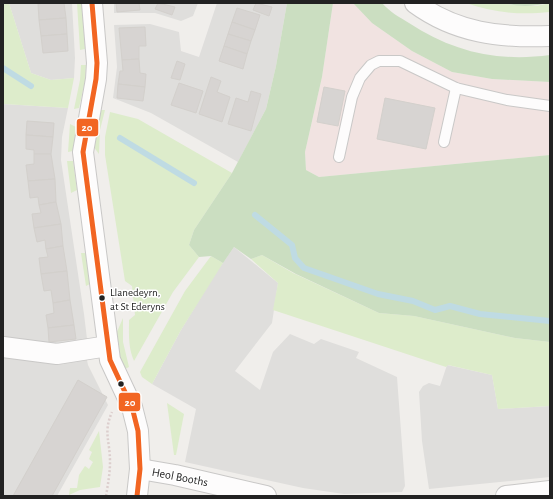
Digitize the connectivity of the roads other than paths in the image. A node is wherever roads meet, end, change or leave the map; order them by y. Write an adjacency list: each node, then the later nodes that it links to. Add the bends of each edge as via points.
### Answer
1 (92, 3): 8 (street, via 97,63 95,91 83,152)
2 (415, 3): 3 (street, via 453,24 492,35)
3 (550, 36)
4 (456, 88): 5 (lane, via 507,100); 6 (lane); 7 (lane, via 400,61 379,61 371,65 360,78 352,98)
5 (550, 106)
6 (444, 142)
7 (339, 156)
8 (108, 346): 9 (street, via 57,354); 10 (street, via 112,367 135,417 140,444)
9 (3, 347)
10 (140, 469): 12 (street); 13 (street, Heol Booths)
11 (550, 491): 14 (street)
12 (137, 496)
13 (266, 496)
14 (506, 496)

